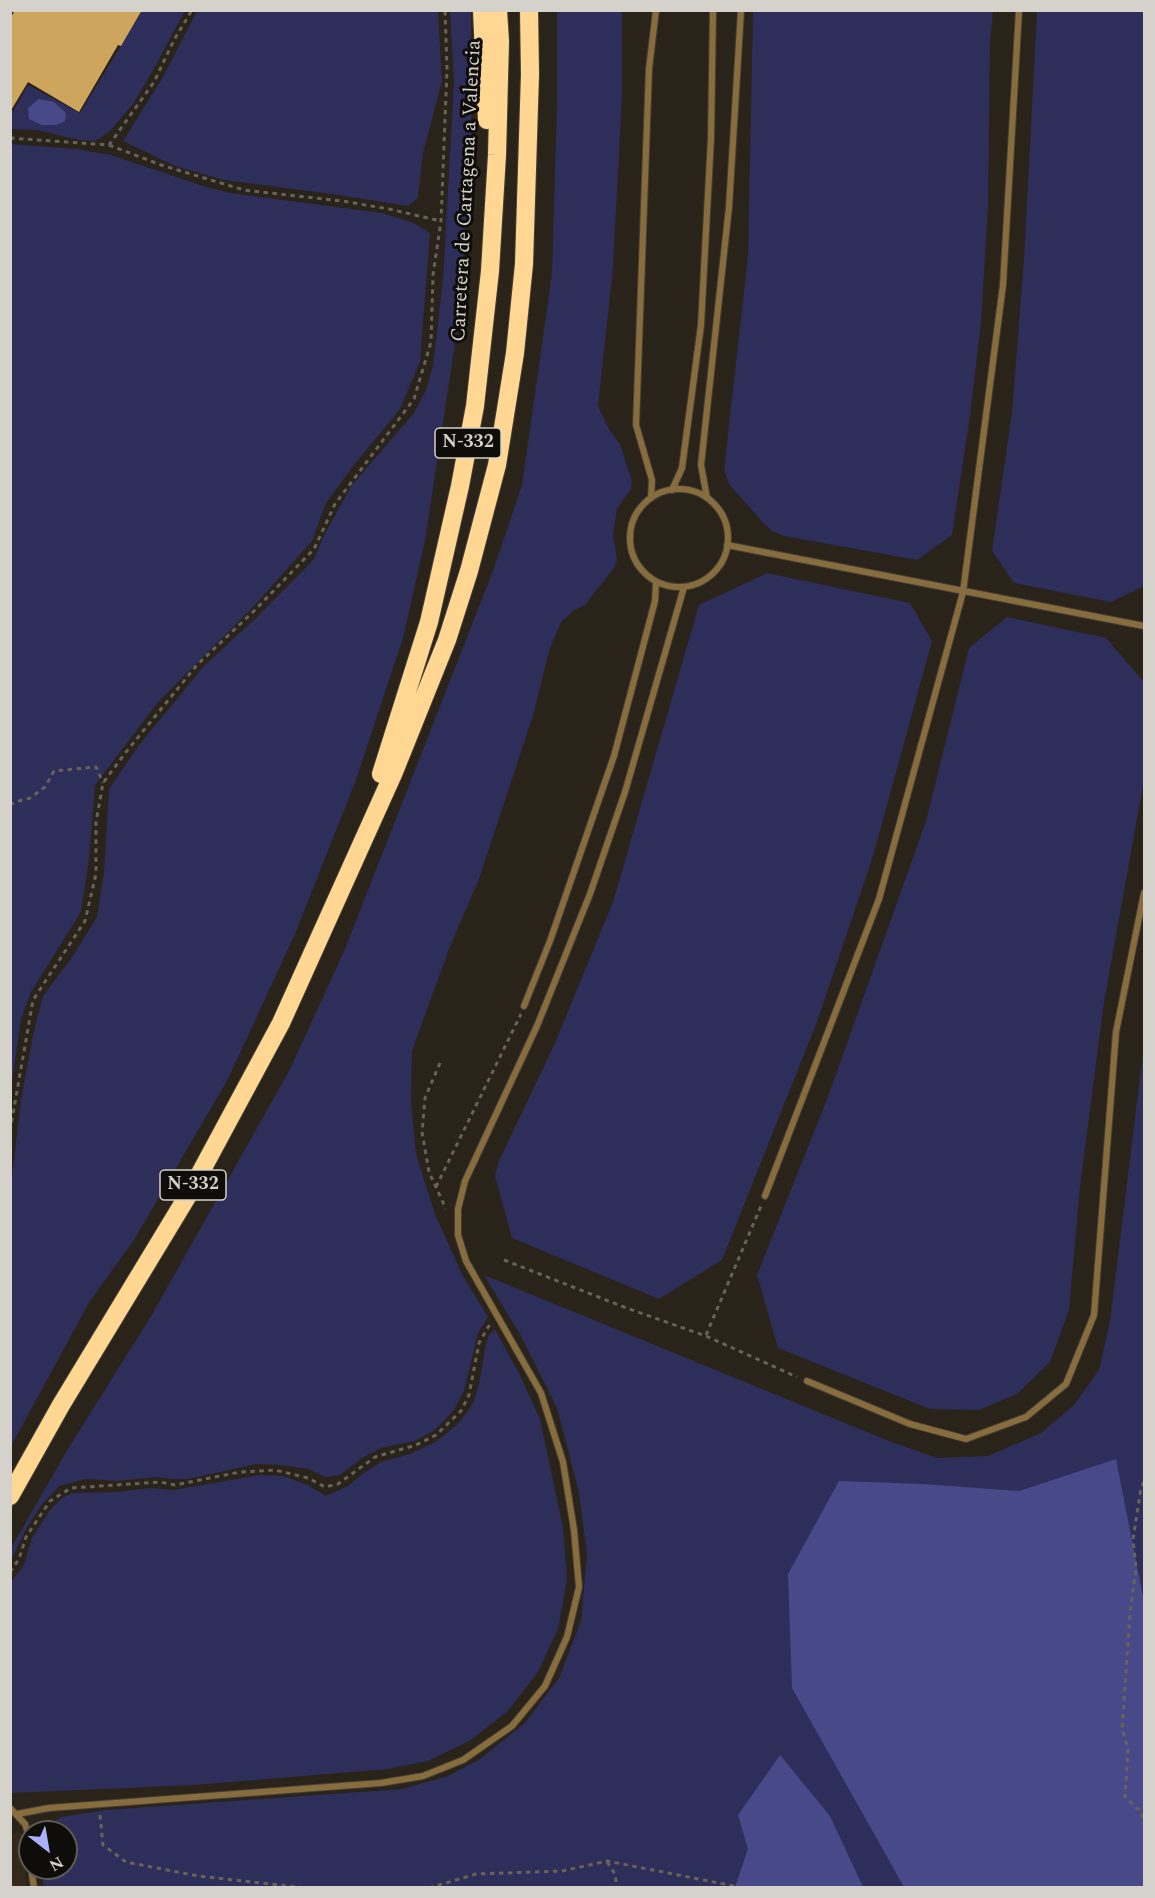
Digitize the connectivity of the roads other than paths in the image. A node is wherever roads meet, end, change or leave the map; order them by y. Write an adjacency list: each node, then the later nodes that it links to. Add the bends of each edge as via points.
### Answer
1 (482, 10): 8 (highway)
2 (498, 10): 8 (highway, Carretera de Cartagena a Valencia / N-332)
3 (529, 10): 17 (highway, Carretera de Cartagena a Valencia / N-332, via 524,264 497,465 447,640)
4 (656, 10): 10 (lane, via 649,69 636,425 652,480)
5 (713, 10): 9 (lane, via 701,326 682,468)
6 (741, 10): 11 (lane, via 729,207 701,465)
7 (1019, 10): 15 (lane, via 1003,285)
8 (493, 198): 17 (highway, Carretera de Cartagena a Valencia / N-332, via 483,345 460,486 429,621)
9 (672, 490): 10 (lane); 11 (lane, via 696,492)
10 (651, 498): 13 (lane, via 640,508 630,537 639,566)
11 (707, 498): 12 (lane, via 724,519)
12 (727, 545): 14 (lane, via 713,573); 15 (lane)
13 (656, 582): 14 (lane); 19 (lane, via 655,601 614,756)
14 (684, 587): 24 (lane, via 625,792 590,894 537,1026 465,1181 458,1209 458,1235 466,1261 541,1394 563,1462 579,1587 567,1638 545,1686 512,1726 463,1760 423,1776 381,1783 49,1808)
15 (963, 592): 16 (lane); 20 (lane, via 879,899)
16 (1144, 626)
17 (354, 862): 22 (highway, Carretera de Cartagena a Valencia / N-332, via 255,1074 190,1192)
18 (1144, 893): 21 (lane, via 1116,1032 1094,1315 1066,1384 1026,1417 966,1439 910,1424)
19 (524, 1006)
20 (765, 1196)
21 (807, 1381)
22 (10, 1496)
23 (10, 1808): 24 (lane)
24 (17, 1814): 25 (lane)
25 (22, 1820)

